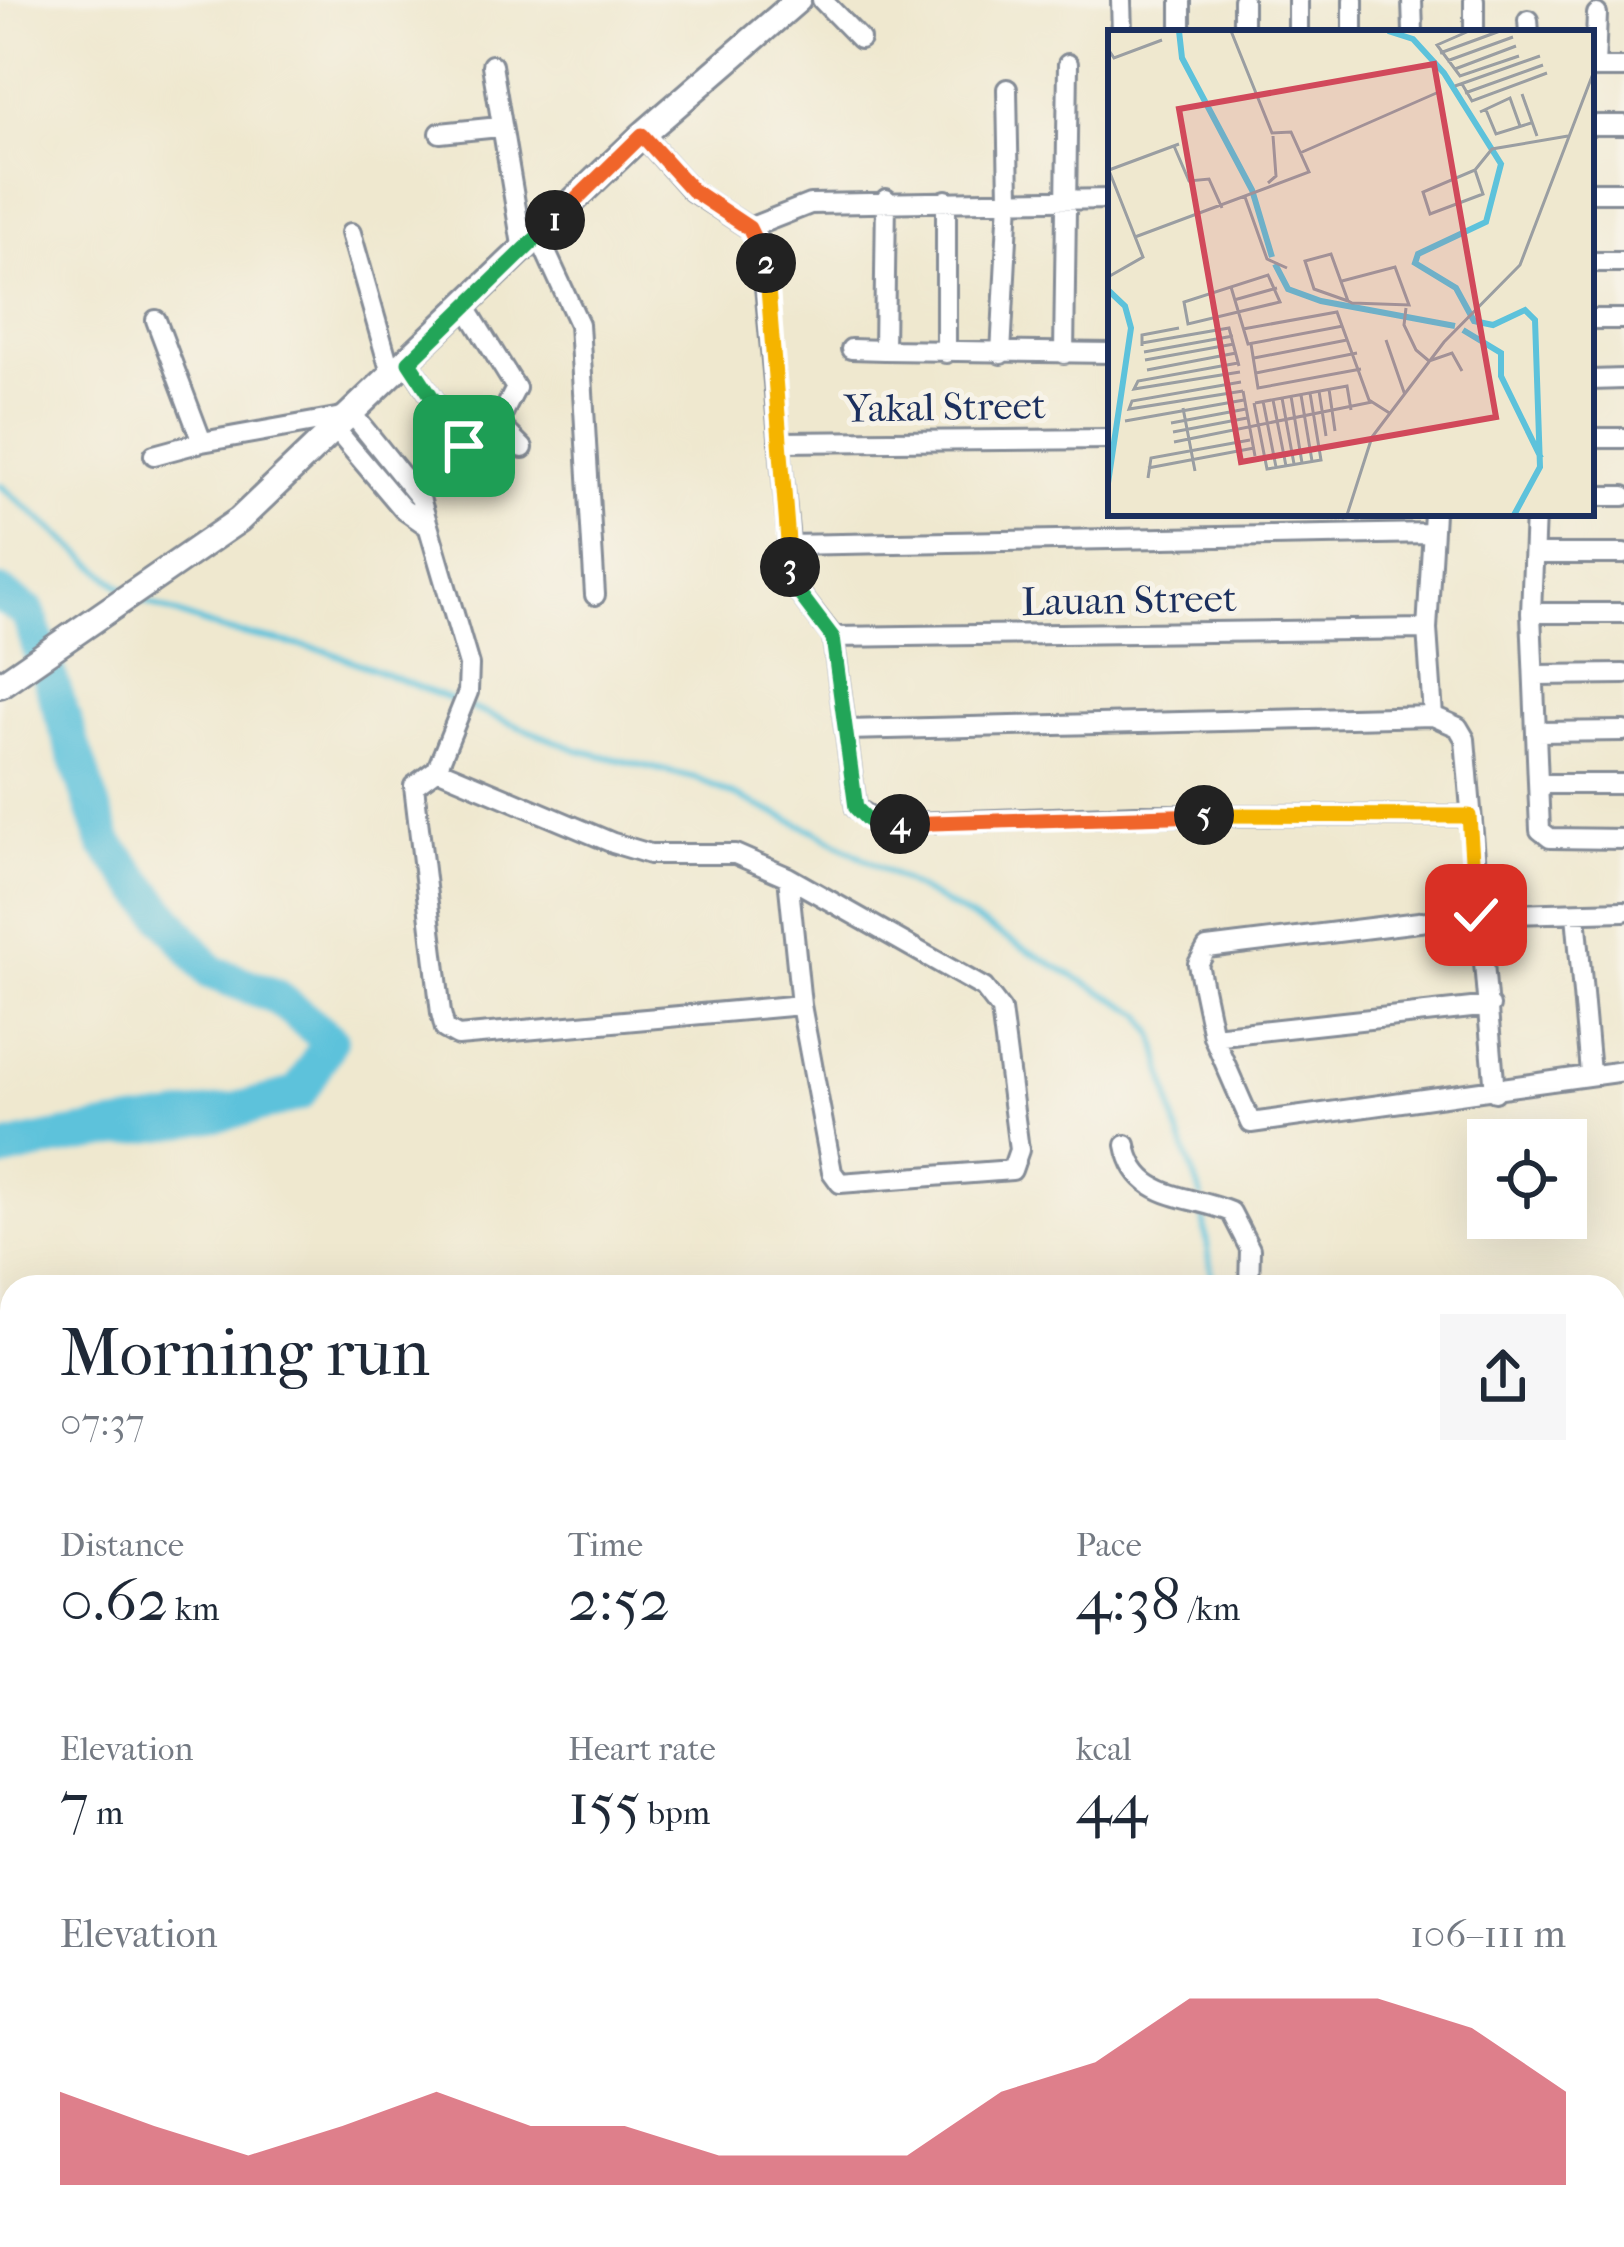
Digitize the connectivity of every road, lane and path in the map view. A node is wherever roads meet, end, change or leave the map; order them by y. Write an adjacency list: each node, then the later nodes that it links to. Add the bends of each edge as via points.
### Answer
1 (798, 0): 19 (main road)
2 (822, 0): 12 (street)
3 (1121, 0): 8 (street)
4 (1180, 0): 9 (street)
5 (1244, 0): 10 (street)
6 (1412, 0): 11 (street)
7 (1597, 14): 13 (street)
8 (1122, 30)
9 (1181, 30)
10 (1243, 30)
11 (1413, 30)
12 (860, 39)
13 (1594, 54)
14 (1068, 64): 26 (street)
15 (492, 65): 17 (street)
16 (1007, 89): 23 (street)
17 (499, 128): 18 (street); 29 (street)
18 (440, 133)
19 (642, 135): 27 (street, via 692,190); 29 (main road)
20 (1594, 192): 21 (street)
21 (1624, 193)
22 (886, 199): 25 (street); 27 (street, via 810,204); 33 (street)
23 (1009, 199): 25 (street); 26 (street); 36 (street)
24 (1108, 199): 26 (street)
25 (946, 200): 34 (street)
26 (1064, 200): 37 (street)
27 (749, 228): 44 (street, via 766,264)
28 (351, 233): 38 (street)
29 (531, 243): 30 (main road); 53 (street, via 579,325)
30 (465, 306): 38 (main road); 45 (street, via 516,388 498,423)
31 (156, 320): 43 (street)
32 (851, 349): 33 (street)
33 (884, 350): 34 (street)
34 (946, 353): 36 (street)
35 (1108, 353): 37 (street)
36 (1001, 354): 37 (street)
37 (1064, 354)
38 (400, 369): 41 (main road); 47 (street, via 464,446)
39 (1624, 379): 40 (street)
40 (1594, 380)
41 (345, 423): 43 (street); 60 (main road, via 238,520); 65 (street, via 420,499 469,665 466,696)
42 (1108, 439): 44 (street, Yakal Street)
43 (202, 442): 46 (street)
44 (779, 442): 50 (street)
45 (524, 448)
46 (154, 455)
47 (468, 474)
48 (1535, 516): 51 (street)
49 (1433, 523): 50 (street); 56 (street)
50 (787, 545): 57 (street, via 793,585)
51 (1534, 554): 52 (street); 54 (street)
52 (1624, 554)
53 (595, 595)
54 (1532, 613): 55 (street); 59 (street)
55 (1624, 613)
56 (1427, 629): 57 (street, Lauan Street); 61 (street)
57 (833, 638): 62 (street)
58 (1624, 674): 59 (street)
59 (1536, 675): 64 (street)
60 (0, 685)
61 (1433, 716): 62 (street); 68 (street, via 1465,739)
62 (847, 730): 68 (street, via 856,808 882,824 1136,814)
63 (1624, 731): 64 (street)
64 (1537, 732): 66 (street)
65 (437, 769): 70 (street, via 613,843 650,854 735,854); 74 (street, via 414,786 445,1028 480,1039)
66 (1538, 784): 67 (street); 69 (street, via 1544,835)
67 (1624, 784)
68 (1469, 816): 73 (street)
69 (1624, 839)
70 (788, 877): 74 (street); 74 (street, via 995,997 1019,1150 1012,1170 840,1183)
71 (1624, 910): 72 (street)
72 (1576, 914): 73 (street); 78 (street)
73 (1476, 915): 75 (street); 76 (street, via 1208,948 1198,964)
74 (801, 1005)
75 (1490, 1006): 76 (street); 79 (street)
76 (1213, 1036): 79 (street, via 1251,1123)
77 (1624, 1071): 78 (street)
78 (1590, 1073): 79 (street)
79 (1495, 1092)
80 (1126, 1145): 81 (street, via 1130,1166 1159,1194 1232,1212 1250,1249)
81 (1249, 1275)

